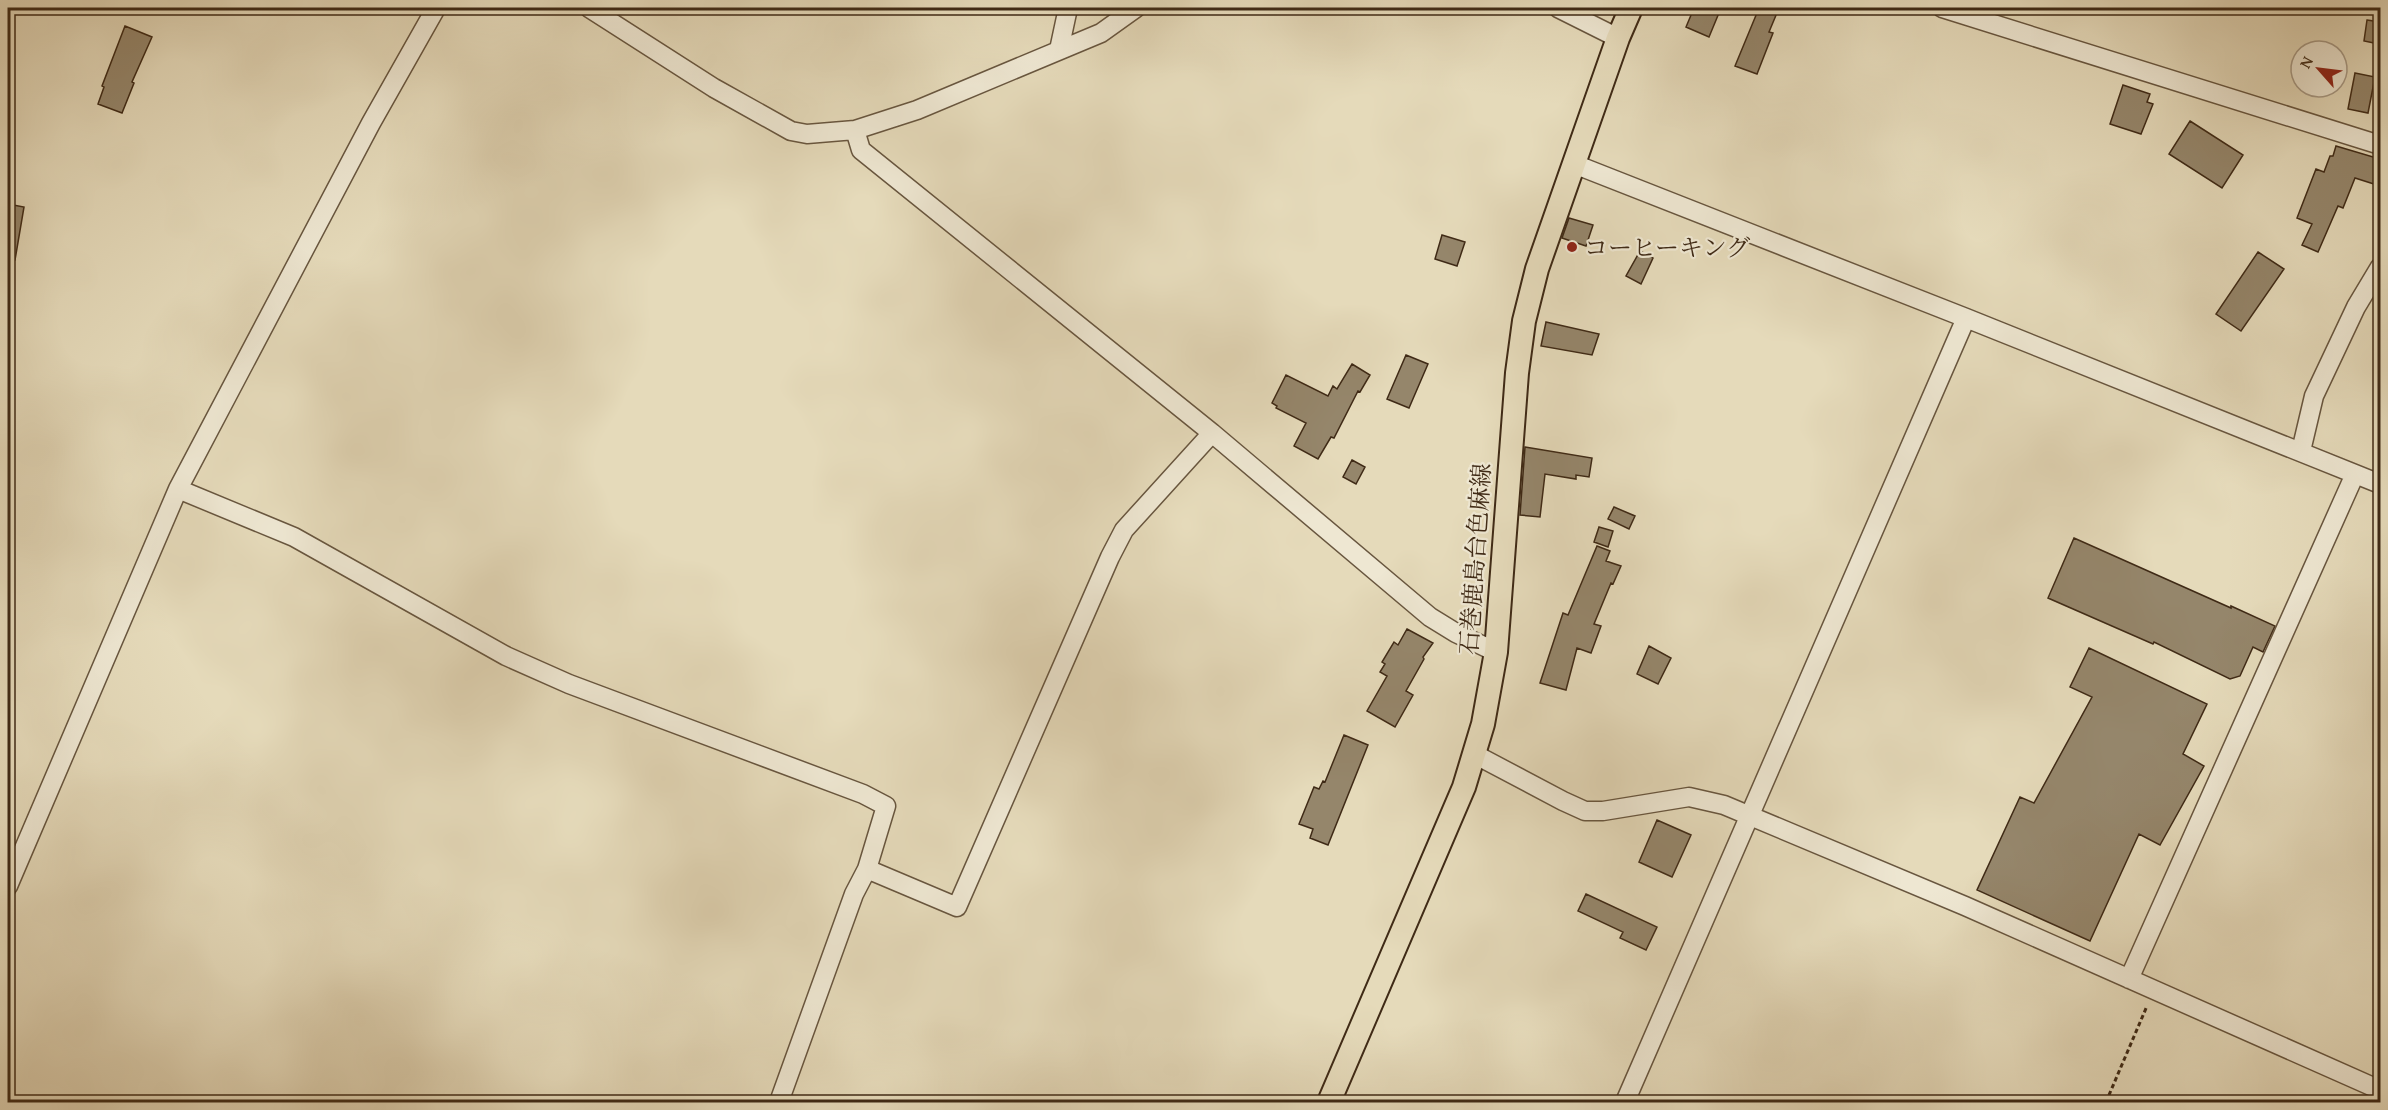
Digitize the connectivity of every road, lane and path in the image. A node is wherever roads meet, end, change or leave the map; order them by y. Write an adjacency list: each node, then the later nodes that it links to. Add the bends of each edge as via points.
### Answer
1 (436, 8): 19 (street)
2 (589, 8): 10 (street, via 714,88 791,131 807,134)
3 (1068, 8): 9 (street)
4 (1136, 8): 9 (street, via 1101,33)
5 (1558, 8): 8 (street)
6 (1631, 8): 8 (main road, 石巻鹿島台色麻線)
7 (1942, 8): 11 (street)
8 (1618, 38): 12 (main road, 石巻鹿島台色麻線)
9 (1059, 50): 10 (street, via 917,110)
10 (855, 130): 15 (street, via 861,150)
11 (2380, 145)
12 (1574, 164): 14 (street); 20 (main road, 石巻鹿島台色麻線, via 1537,269 1524,321)
13 (2380, 267): 16 (street, via 2356,307 2314,396)
14 (1966, 318): 16 (street); 22 (street)
15 (1212, 433): 20 (street, via 1430,617); 23 (street, via 1124,530 957,907)
16 (2301, 452): 17 (street)
17 (2355, 474): 18 (street); 25 (street)
18 (2380, 484)
19 (178, 489): 23 (street, via 294,537 506,656 886,806); 24 (street)
20 (1496, 652): 21 (main road, 石巻鹿島台色麻線)
21 (1476, 755): 22 (street, via 1585,811 1689,797); 29 (main road, 石巻鹿島台色麻線)
22 (1751, 815): 25 (street); 30 (street)
23 (867, 869): 28 (street, via 854,894)
24 (8, 886)
25 (2129, 979): 26 (street)
26 (2154, 990): 27 (street); 31 (path)
27 (2380, 1090)
28 (779, 1102)
29 (1329, 1102)
30 (1625, 1102)
31 (2106, 1102)

